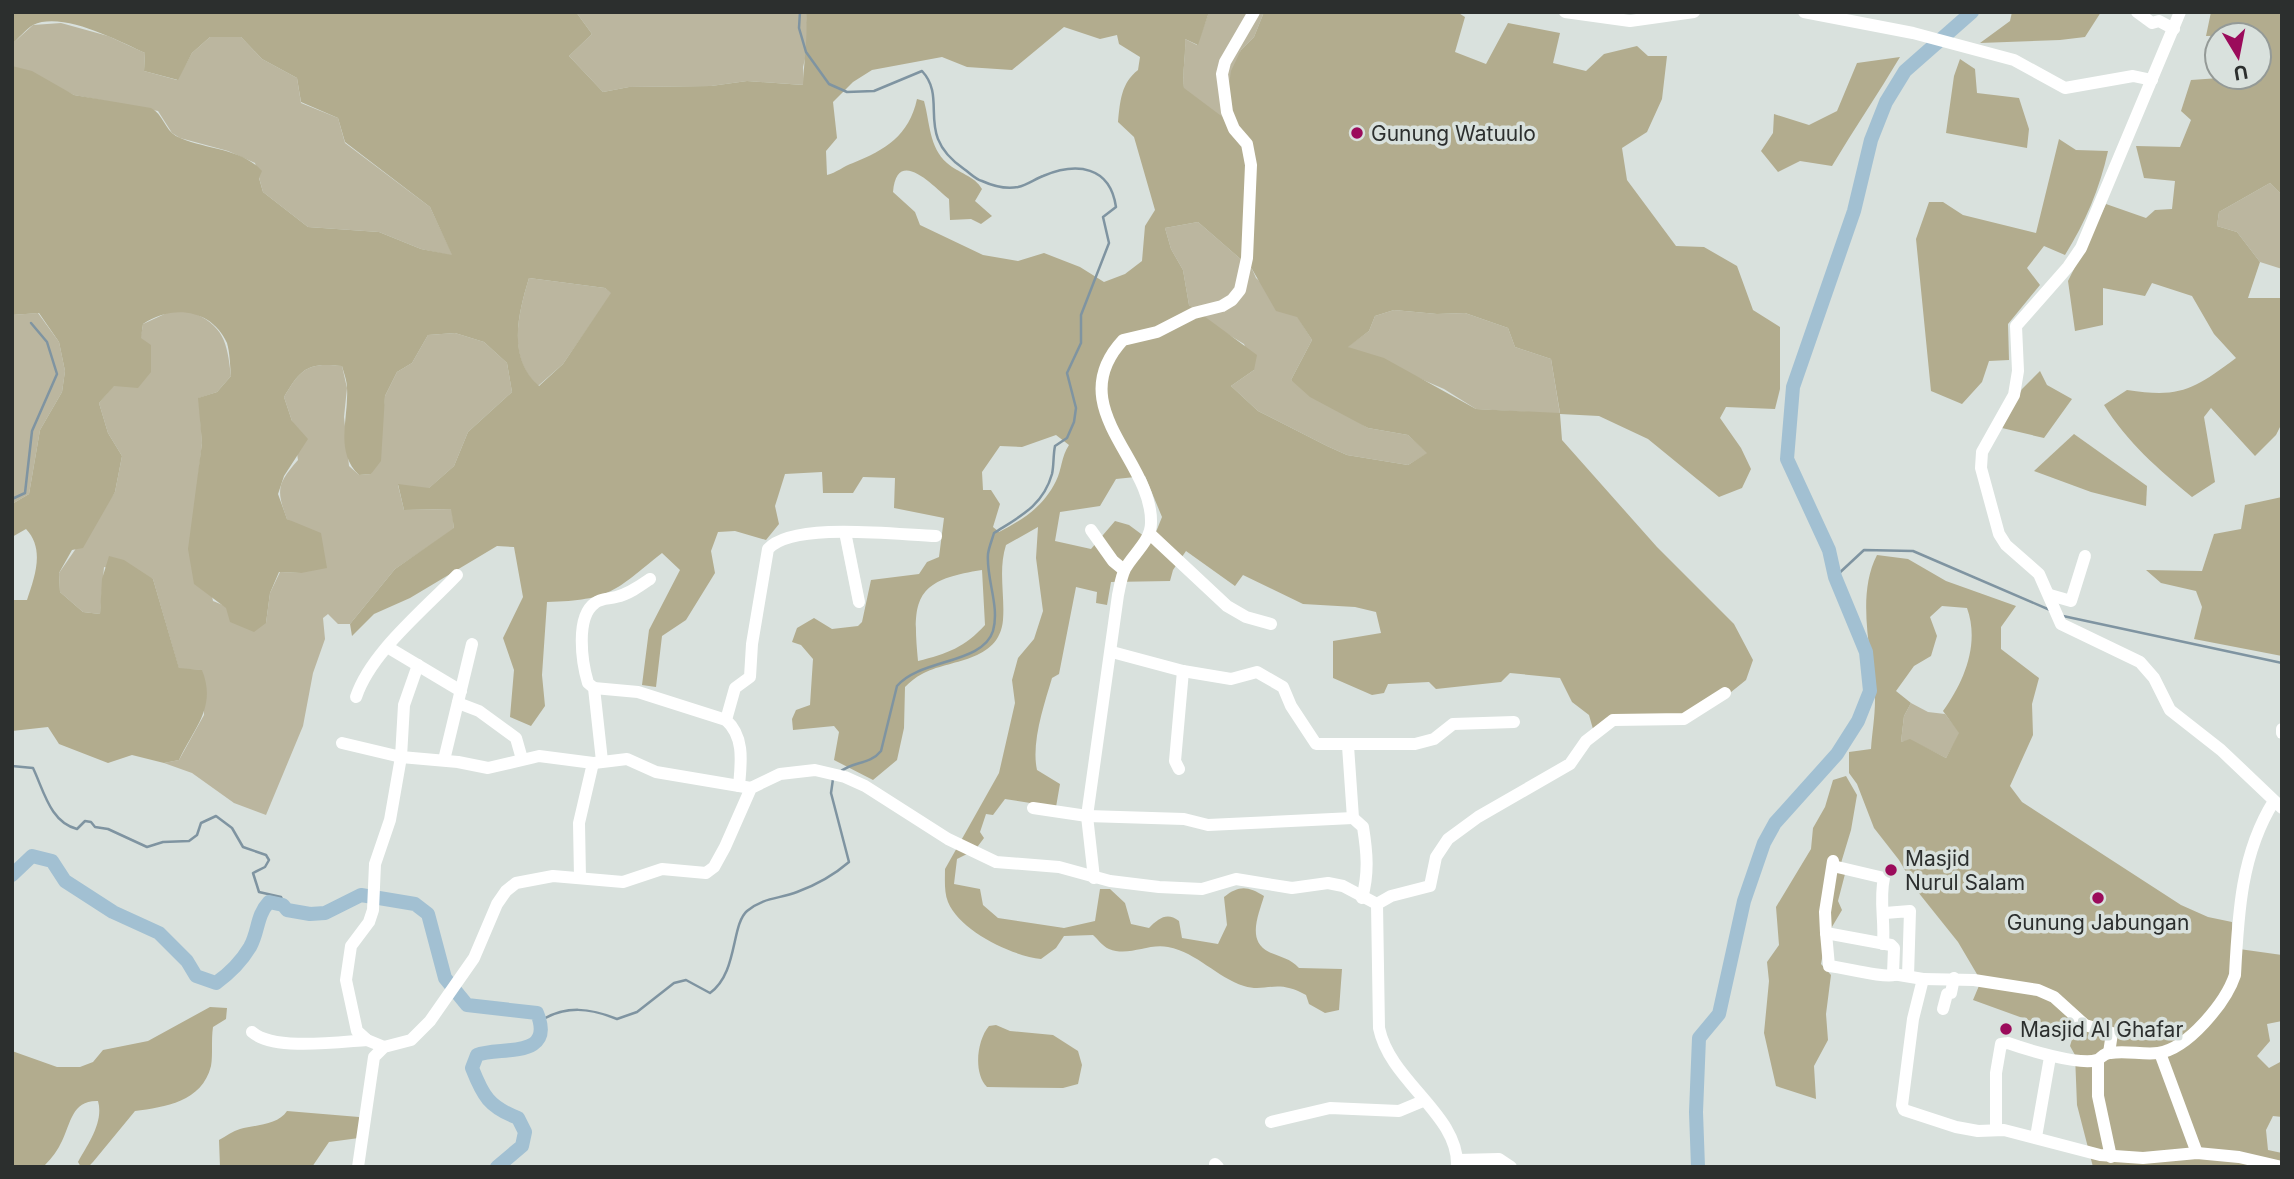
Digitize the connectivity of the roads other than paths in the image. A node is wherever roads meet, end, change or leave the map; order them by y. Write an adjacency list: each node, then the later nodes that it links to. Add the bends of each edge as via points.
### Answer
1 (1254, 12): 11 (street, via 1222,74 1227,112 1247,144 1251,165 1247,258 1240,290 1222,306 1123,340 1102,377 1107,418 1147,500)
2 (1565, 12): 3 (street, via 1630,20)
3 (1694, 12)
4 (1804, 12): 8 (street, via 1913,33 2020,62 2071,89 2133,76)
5 (2137, 12): 7 (street, via 2153,24 2159,21)
6 (2180, 12): 7 (street)
7 (2174, 29): 8 (street)
8 (2152, 80): 17 (street, via 2081,248 2016,326 2014,395 1982,452 1981,468 1999,534 2039,574)
9 (1091, 530): 14 (street)
10 (845, 532): 12 (street); 18 (street); 29 (street, via 785,538 768,550 750,677 735,688)
11 (1150, 534): 14 (street); 19 (street, via 1227,606)
12 (936, 536)
13 (2085, 556): 17 (street, via 2071,601)
14 (1124, 570): 22 (street)
15 (457, 575): 21 (street)
16 (650, 579): 25 (street, via 625,594 597,601 588,611 584,662 588,683)
17 (2052, 598): 39 (street, via 2061,624 2140,662 2170,710 2221,750)
18 (859, 602)
19 (1271, 624)
20 (472, 644): 28 (street)
21 (389, 648): 23 (street); 27 (street, via 362,679)
22 (1112, 652): 24 (street); 41 (street)
23 (418, 665): 28 (street); 33 (street, via 404,705)
24 (1183, 671): 32 (street, via 1231,679 1257,672 1283,687 1316,744); 37 (street, via 1175,761)
25 (594, 688): 29 (street, via 638,692); 36 (street)
26 (1726, 693): 46 (street, via 1684,719 1614,720 1586,741 1570,764 1448,839 1436,856 1430,886)
27 (356, 697)
28 (460, 697): 34 (street); 35 (street, via 516,738)
29 (726, 720): 38 (street, via 734,726 740,745)
30 (1514, 722): 32 (street, via 1453,724 1434,739 1415,744)
31 (342, 743): 33 (street)
32 (1348, 746): 42 (street)
33 (401, 758): 34 (street); 55 (street, via 390,820 375,864 373,910 351,946 346,980 357,1031)
34 (444, 760): 35 (street, via 488,768)
35 (522, 760): 36 (street, via 553,756)
36 (597, 762): 38 (street, via 627,759 656,772); 43 (street, via 579,823)
37 (1179, 769)
38 (745, 787): 43 (street, via 725,847 710,871 662,869 610,884); 44 (street, via 780,774 815,769 829,772 865,786 986,858 1059,867)
39 (2278, 805): 58 (street, via 2260,825 2241,889 2231,987 2199,1028)
40 (1033, 808): 41 (street)
41 (1087, 816): 42 (street, via 1184,819 1208,825); 44 (street)
42 (1353, 818): 45 (street, via 1363,827 1367,856)
43 (580, 878): 56 (street, via 540,877 516,883 506,891 479,949 445,1000 411,1040)
44 (1094, 878): 45 (street, via 1192,889 1236,879 1292,888 1328,883)
45 (1362, 898): 46 (street)
46 (1377, 904): 61 (street, via 1382,1043)
47 (1885, 913): 48 (street, via 1880,898 1884,878 1833,864); 49 (street); 50 (street, via 1910,911)
48 (1826, 933): 49 (street); 50 (street, via 1828,972 1855,968 1887,977)
49 (1883, 944): 50 (street, via 1893,946 1892,971)
50 (1902, 975): 52 (street)
51 (1954, 978): 52 (street); 53 (street); 57 (street, via 2027,987 2054,997 2085,1025 2112,1033)
52 (1923, 979): 63 (street, via 1902,1108 1956,1127 1984,1132)
53 (1943, 1009)
54 (252, 1032): 55 (street, via 265,1040 303,1043)
55 (367, 1040): 56 (street)
56 (384, 1047): 68 (street, via 371,1065)
57 (2109, 1052): 58 (street); 60 (street)
58 (2160, 1053): 65 (street)
59 (2050, 1057): 60 (street); 63 (street, via 2001,1044); 64 (street)
60 (2098, 1060): 66 (street, via 2098,1096)
61 (1423, 1101): 62 (street, via 1399,1111 1330,1108); 67 (street, via 1449,1130)
62 (1271, 1122)
63 (1996, 1129): 64 (street)
64 (2036, 1137): 66 (street)
65 (2197, 1153): 66 (street); 70 (street)
66 (2111, 1157)
67 (1457, 1163): 69 (street, via 1500,1159)
68 (358, 1167)
69 (1511, 1167)
70 (2282, 1167)

